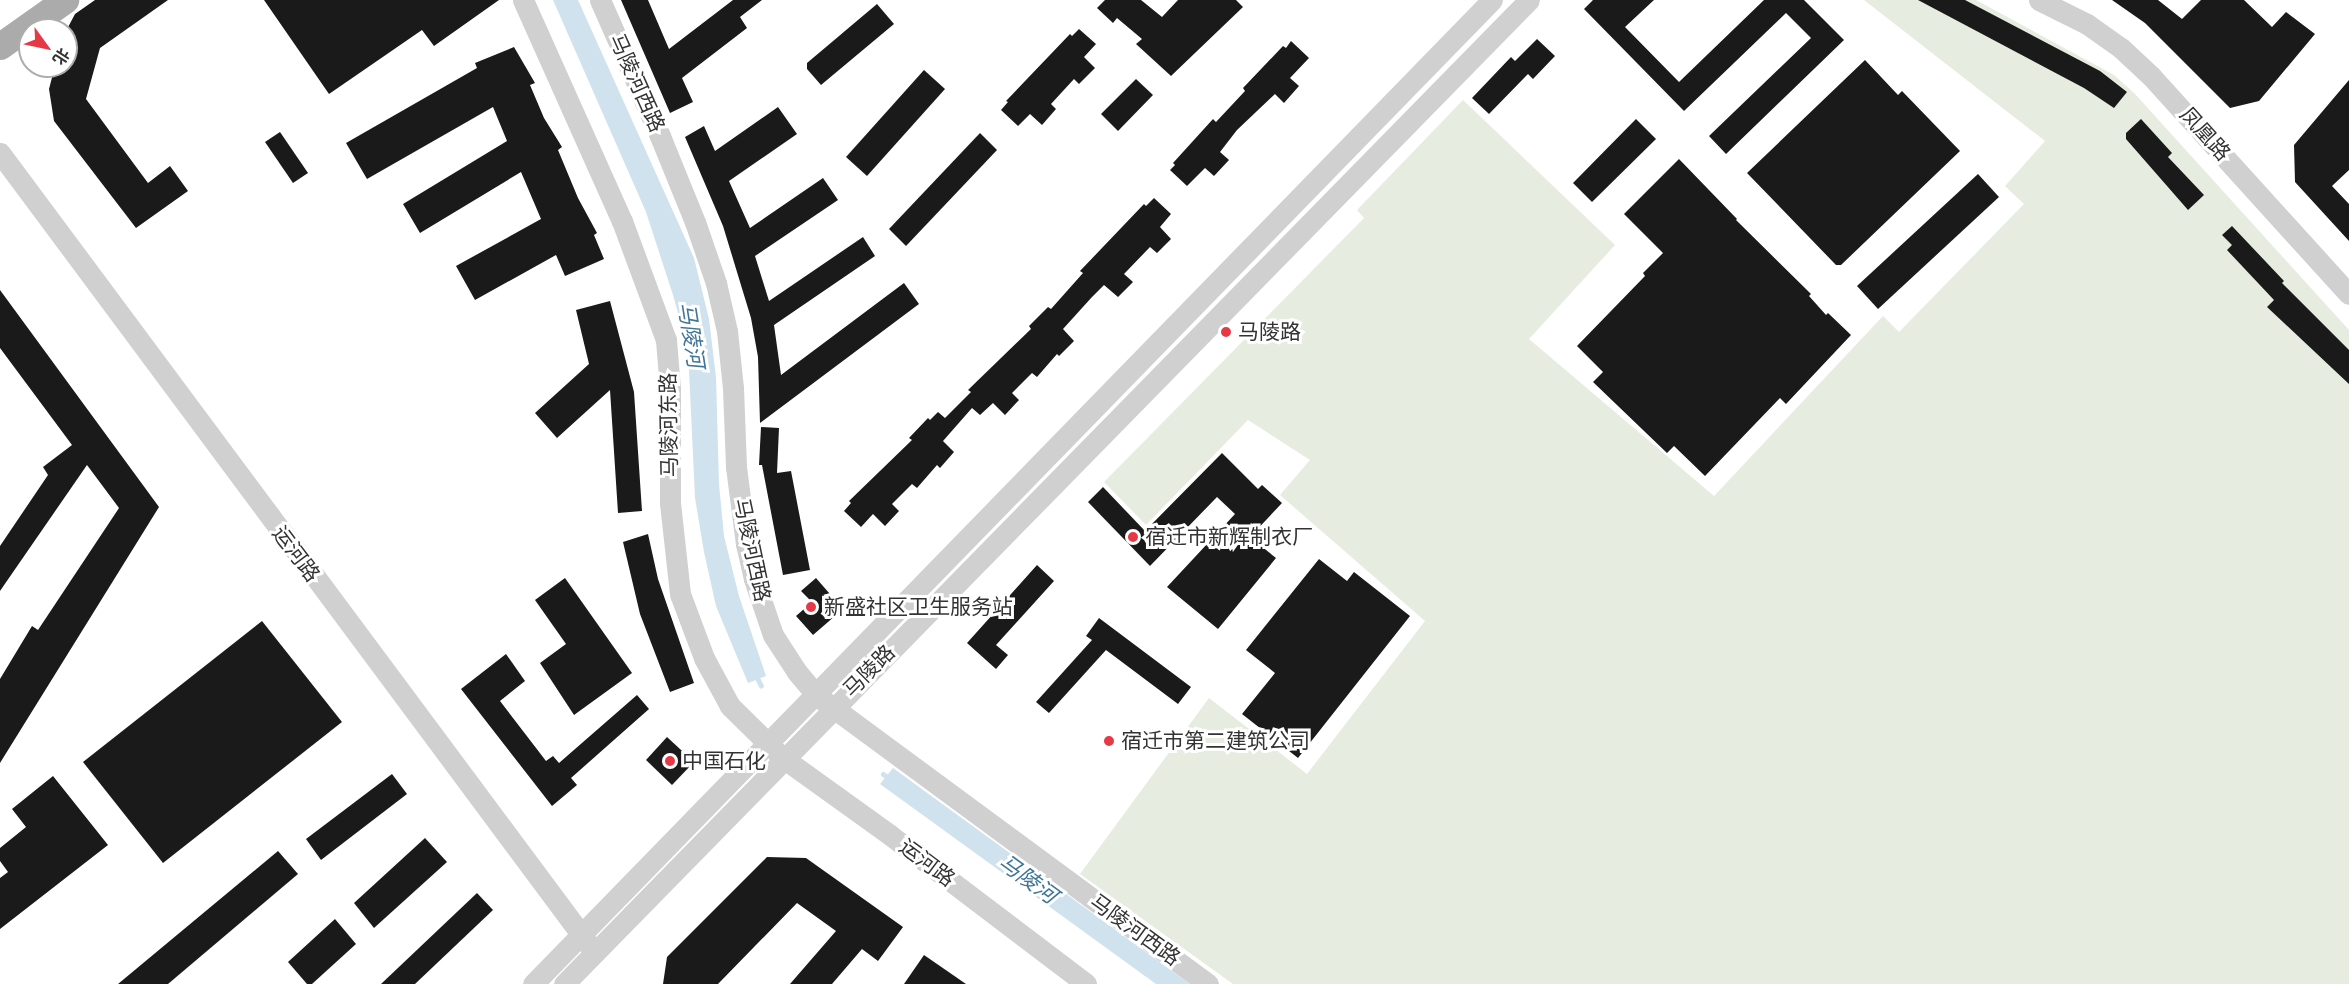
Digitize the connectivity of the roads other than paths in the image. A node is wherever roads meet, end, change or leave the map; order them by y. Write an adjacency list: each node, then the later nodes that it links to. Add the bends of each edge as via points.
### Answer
1 (39, 0): 8 (main road)
2 (65, 0): 9 (main road)
3 (524, 0): 14 (street, 马陵河东路, via 622,221 666,340 670,503 680,594 704,658 730,706)
4 (600, 0): 12 (street, 马陵河西路, via 670,159 716,283 727,332 736,467 754,579 773,635)
5 (1492, 0): 12 (street, 马陵路)
6 (1529, 0): 13 (street, 马陵路)
7 (2039, 0): 11 (street, 凤凰路, via 2087,24 2151,76)
8 (0, 27)
9 (0, 46)
10 (0, 153): 15 (street, 运河路)
11 (2349, 294)
12 (816, 695): 13 (street, 马陵河西路); 14 (street, 马陵路)
13 (833, 708): 14 (street, 马陵路); 20 (street, 马陵河西路)
14 (775, 751): 15 (street, 马陵路); 16 (street, 马陵路); 19 (street, 运河路)
15 (581, 934): 16 (street, 运河路); 17 (street, 马陵路)
16 (594, 952): 18 (street, 马陵路)
17 (533, 984)
18 (564, 984)
19 (1086, 984)
20 (1208, 984)

